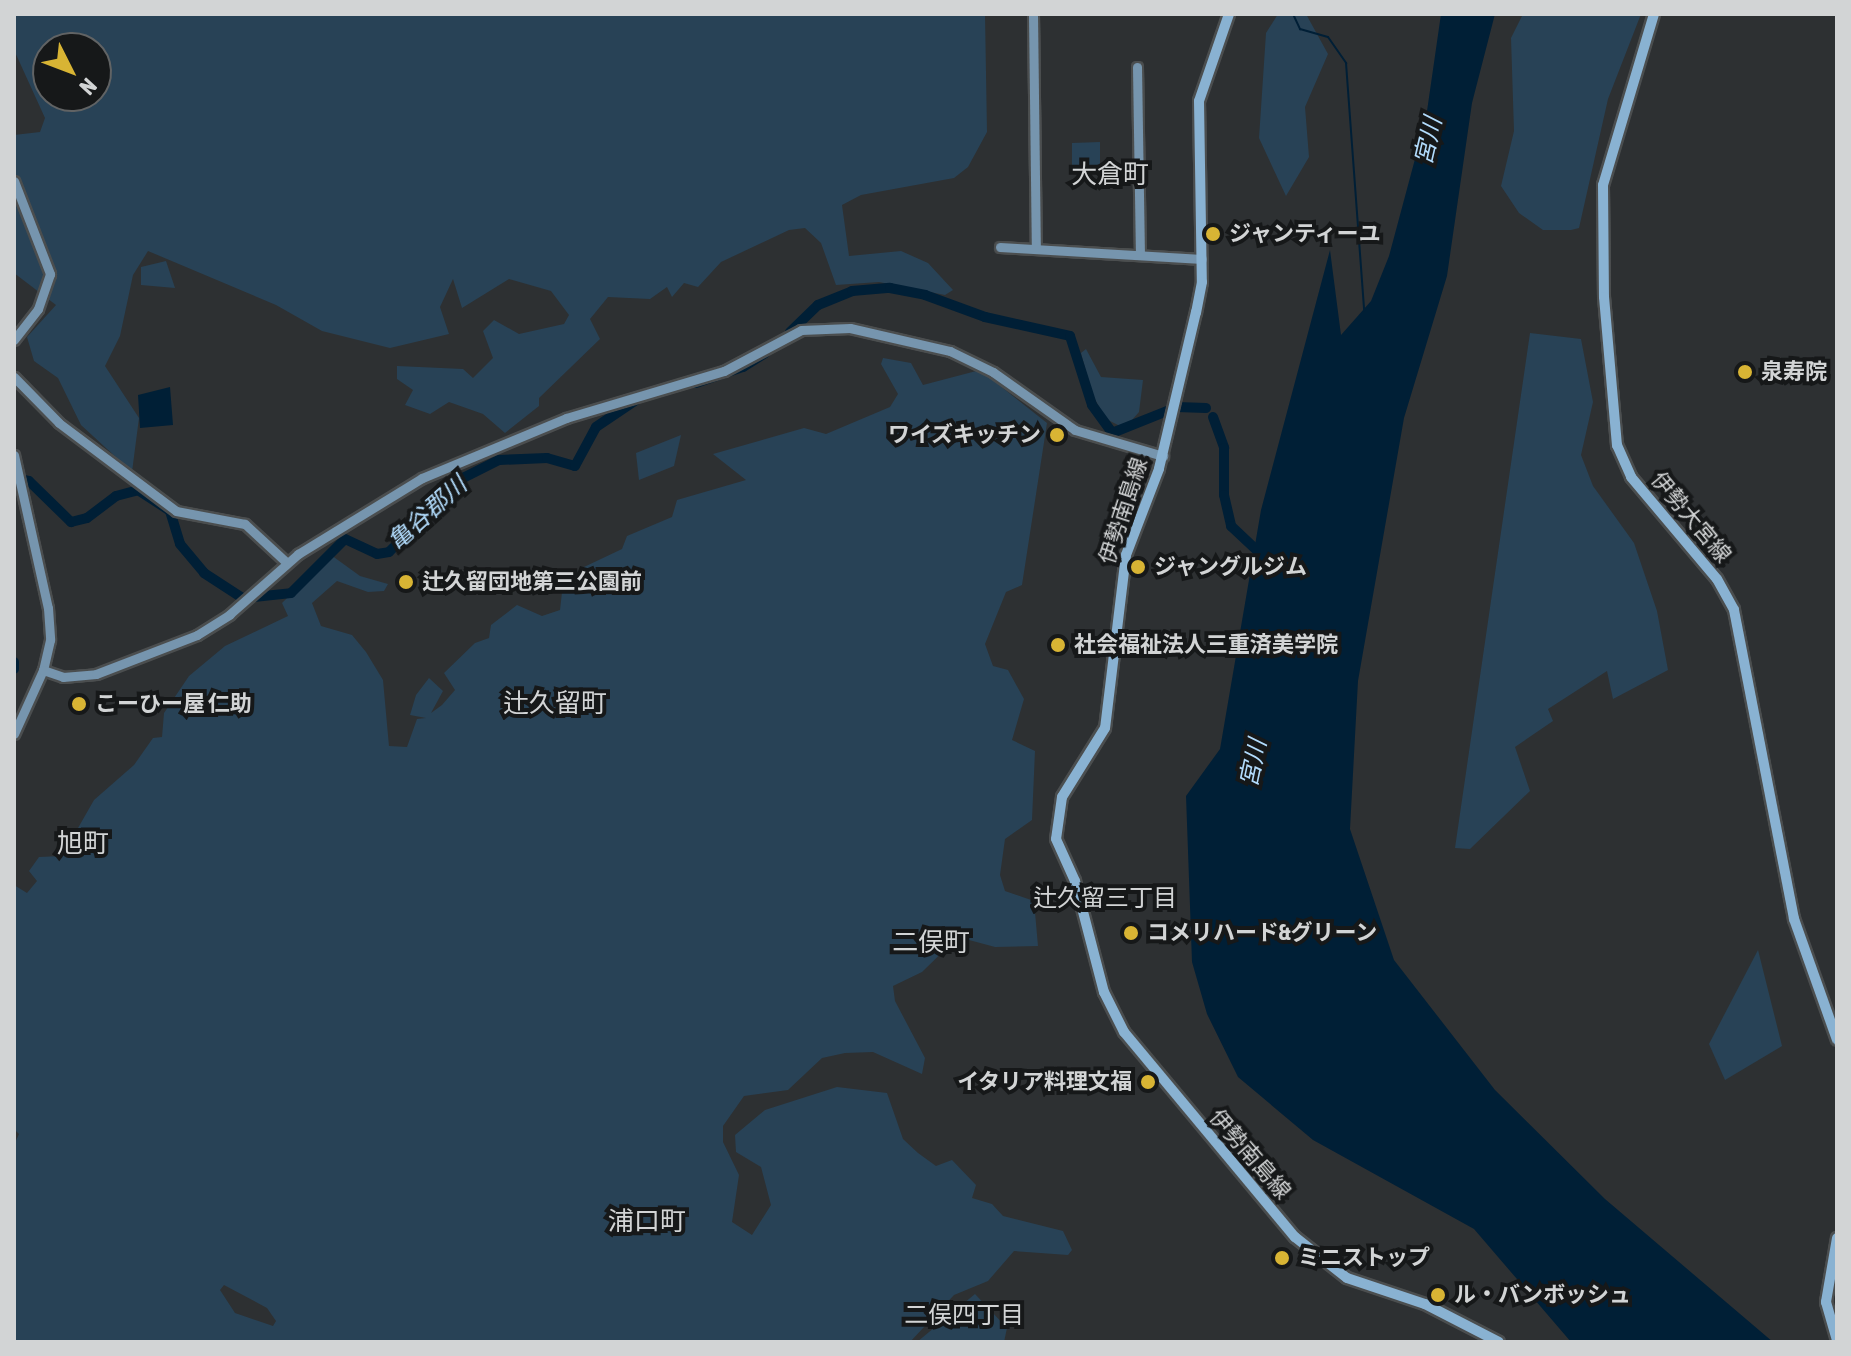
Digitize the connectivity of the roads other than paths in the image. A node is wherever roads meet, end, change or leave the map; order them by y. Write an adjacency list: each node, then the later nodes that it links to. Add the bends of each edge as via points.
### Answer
1 (1033, 14): 7 (street)
2 (1229, 14): 9 (main road, 伊勢南島線, via 1199,101)
3 (1654, 14): 17 (main road, 伊勢大宮線, via 1603,185 1604,297 1617,445 1631,477 1717,579 1734,610 1794,919)
4 (1137, 67): 8 (street)
5 (14, 181): 10 (street, via 50,274 38,309)
6 (1000, 247): 7 (street)
7 (1036, 249): 8 (street)
8 (1140, 255): 9 (street)
9 (1202, 259): 13 (main road, 伊勢南島線, via 1196,312)
10 (14, 340)
11 (14, 377): 14 (street, via 59,423 150,486 176,511 245,524)
12 (14, 455): 15 (street, via 48,608 50,648)
13 (1163, 456): 14 (street, via 1068,427 963,356 850,328 801,330 696,383 627,396 476,453 393,494); 20 (main road, 伊勢南島線, via 1126,555 1105,728 1073,774 1056,822 1104,992 1135,1051 1312,1254 1347,1278 1425,1304)
14 (286, 562): 15 (street, via 230,614 197,635 96,674 63,677)
15 (43, 670): 16 (street)
16 (14, 734)
17 (1837, 1040)
18 (1837, 1238): 19 (main road, via 1826,1302)
19 (1837, 1340)
20 (1499, 1342)

